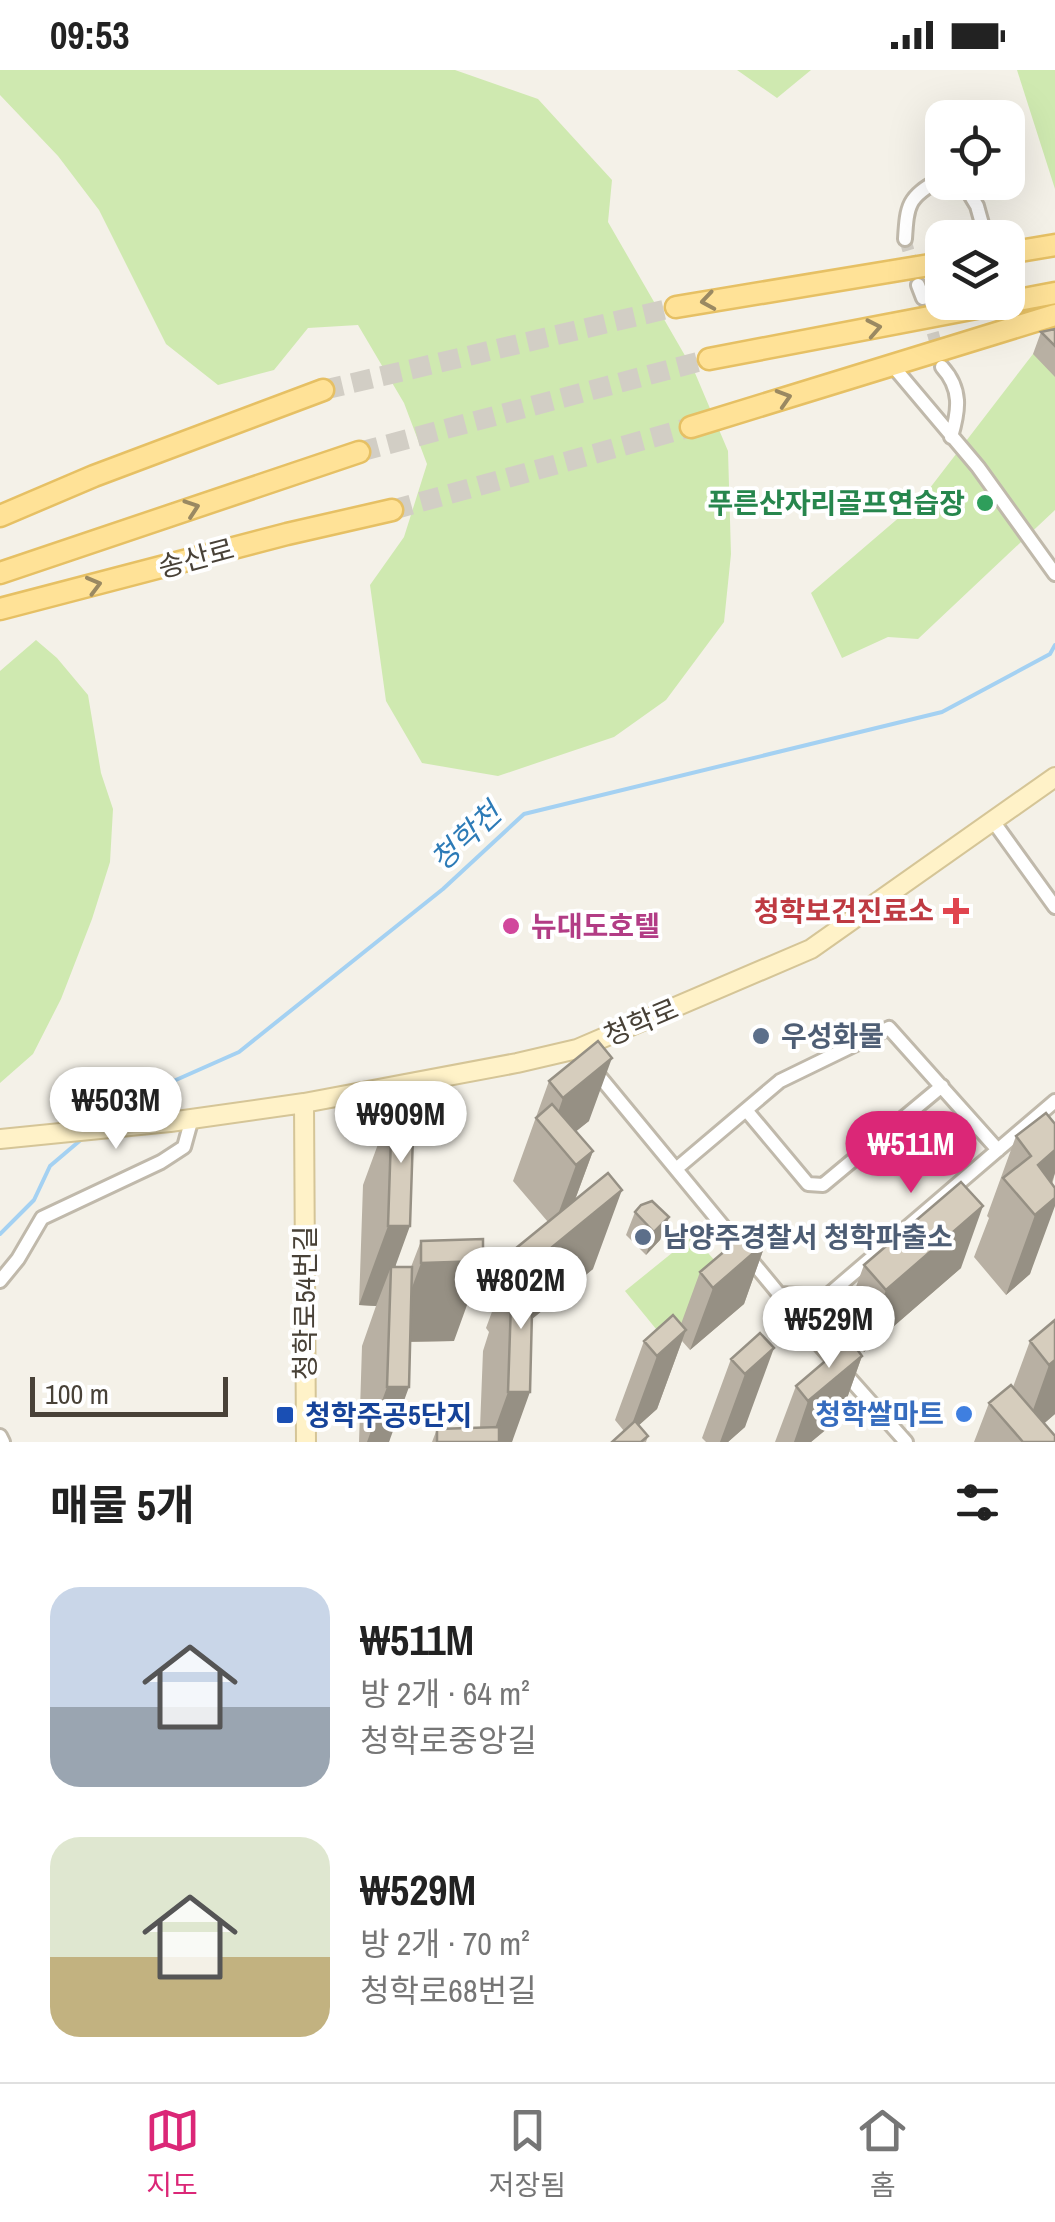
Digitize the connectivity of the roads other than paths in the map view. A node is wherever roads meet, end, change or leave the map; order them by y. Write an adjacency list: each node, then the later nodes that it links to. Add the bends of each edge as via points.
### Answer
1 (925, 188): 2 (street, via 907,208)
2 (905, 239)
3 (1055, 245): 4 (main road)
4 (1025, 250)
5 (925, 266): 7 (main road, one-way to 7)
6 (1055, 294): 9 (main road, one-way to 6)
7 (676, 306)
8 (1055, 315): 10 (main road)
9 (709, 359)
10 (892, 365): 13 (main road, one-way to 10); 14 (street)
11 (942, 368): 14 (street, via 960,410)
12 (323, 390): 17 (main road)
13 (691, 427)
14 (951, 437): 19 (street)
15 (359, 452): 18 (main road, 송산로, one-way to 15)
16 (392, 510): 20 (main road, 송산로, one-way to 16)
17 (0, 516)
18 (0, 573)
19 (1055, 574)
20 (0, 609)
21 (1055, 777): 22 (street, 청학로)
22 (993, 822): 23 (street); 24 (street, 청학로, via 811,949)
23 (1055, 907)
24 (577, 1049): 27 (street, 청학로); 32 (street)
25 (942, 1086): 28 (street, via 890,1028 780,1081); 28 (street, via 824,1184 808,1184); 31 (street)
26 (1055, 1101): 31 (street)
27 (304, 1103): 29 (street, 청학로); 37 (street, 청학로54번길)
28 (746, 1110): 32 (street)
29 (192, 1118): 30 (street, 청학로); 33 (street, via 184,1147 42,1218)
30 (0, 1139)
31 (998, 1150): 35 (street)
32 (676, 1169): 34 (street)
33 (0, 1281)
34 (779, 1294): 35 (street); 36 (street)
35 (827, 1296): 36 (street)
36 (803, 1326): 38 (street)
37 (306, 1442)
38 (906, 1442)

